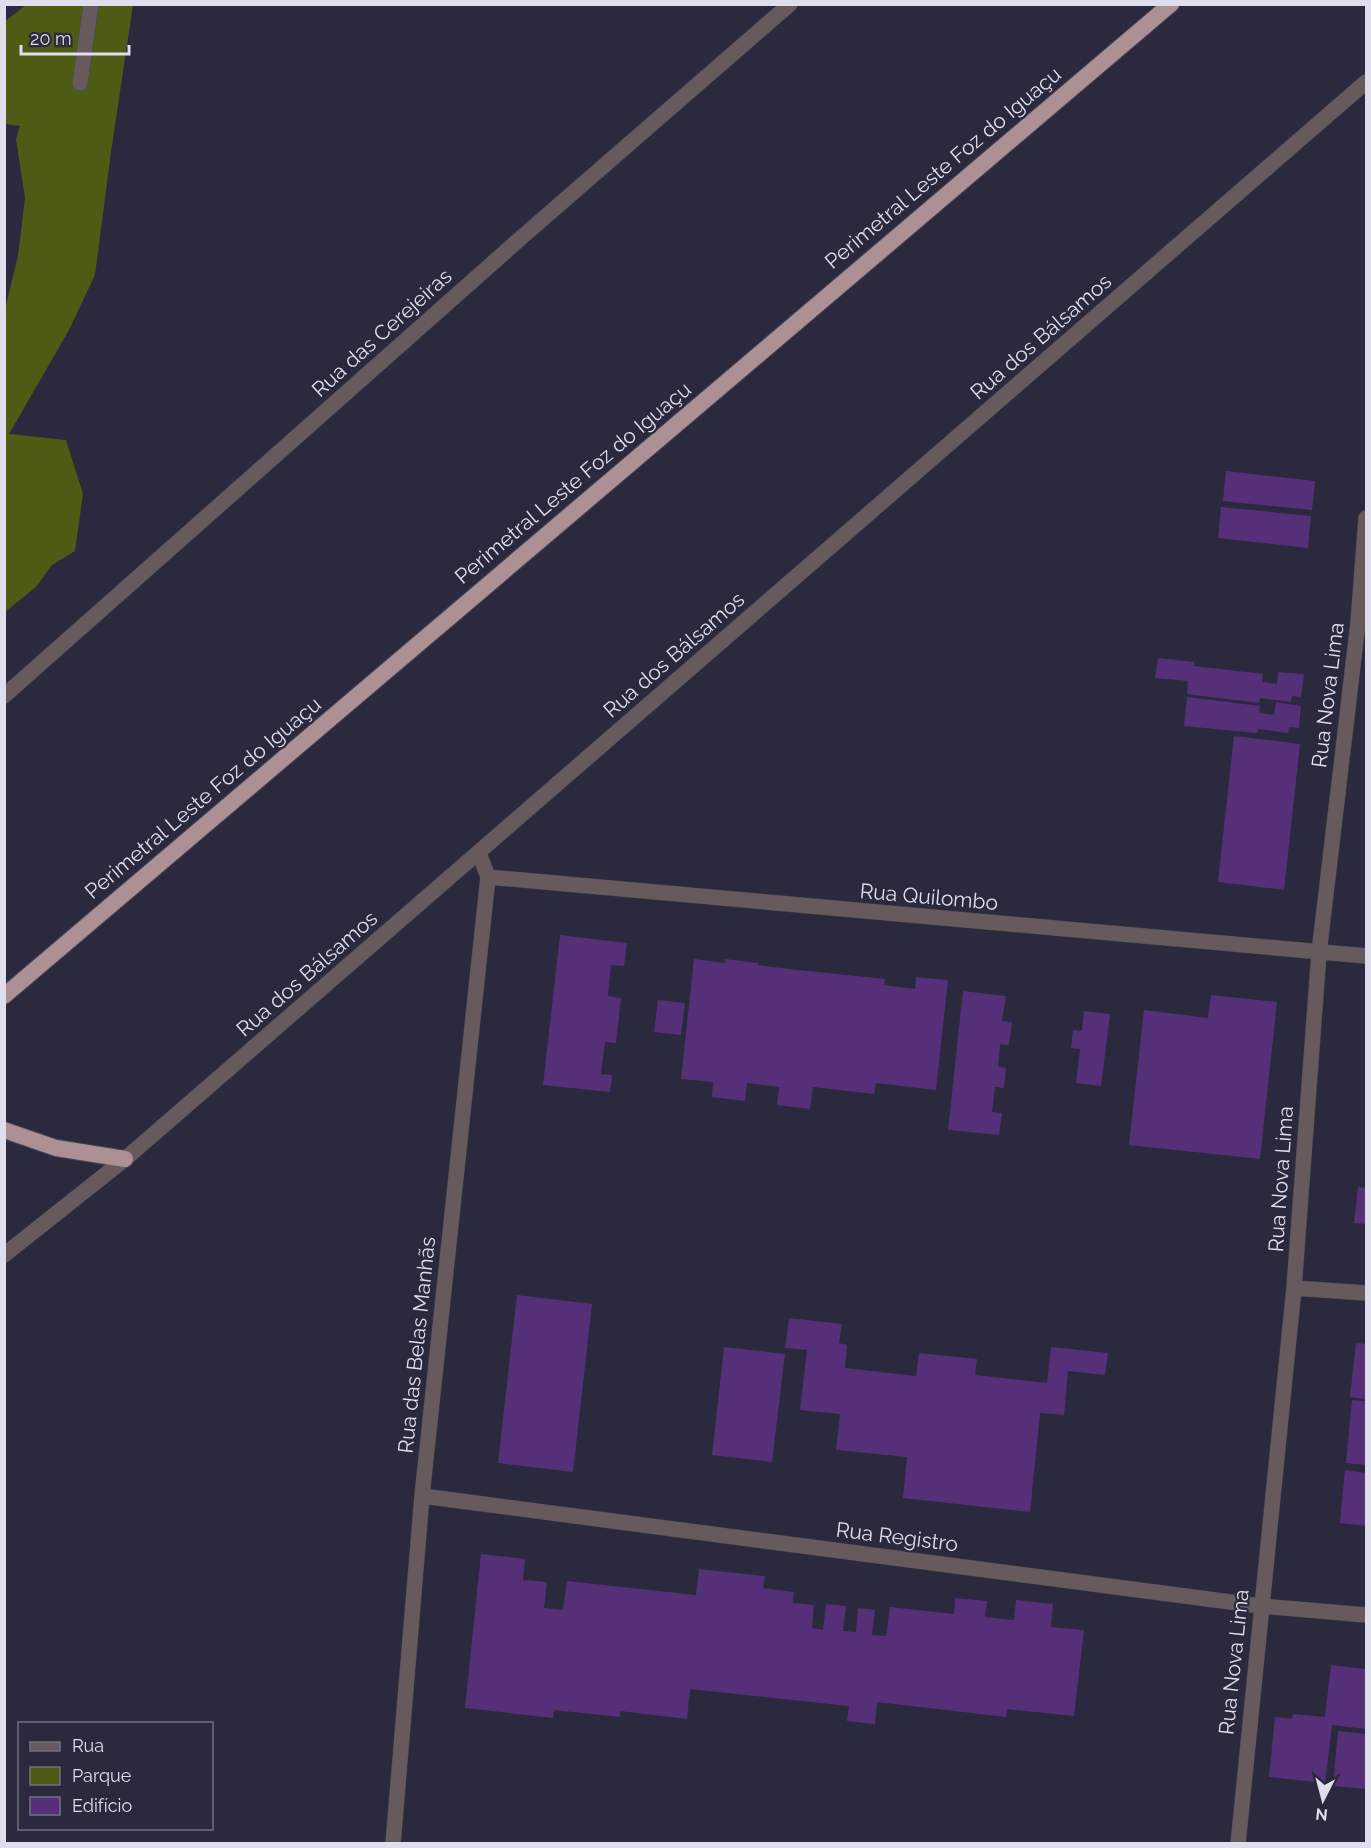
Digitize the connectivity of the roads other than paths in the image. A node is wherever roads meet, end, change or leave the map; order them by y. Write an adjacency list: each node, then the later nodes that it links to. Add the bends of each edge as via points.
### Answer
1 (91, 4): 5 (street)
2 (790, 4): 8 (street, Rua das Cerejeiras)
3 (1171, 4): 13 (highway, Perimetral Leste Foz do Iguaçu)
4 (1366, 82): 9 (street, Rua dos Bálsamos)
5 (80, 83)
6 (1366, 518): 7 (street, Rua Nova Lima)
7 (1362, 623): 11 (street, Rua Nova Lima)
8 (4, 696)
9 (479, 853): 10 (street, Rua das Belas Manhãs); 15 (street, Rua dos Bálsamos)
10 (488, 877): 11 (street, Rua Quilombo); 19 (street, Rua das Belas Manhãs)
11 (1319, 953): 12 (street, Rua Quilombo); 17 (street, Rua Nova Lima)
12 (1366, 956)
13 (4, 996)
14 (4, 1131): 15 (highway, via 56,1148)
15 (125, 1159): 16 (street, Rua dos Bálsamos)
16 (4, 1255)
17 (1294, 1288): 18 (street); 20 (street, Rua Nova Lima)
18 (1366, 1293)
19 (422, 1496): 20 (street, Rua Registro); 22 (street, Rua das Belas Manhãs)
20 (1261, 1606): 21 (street, Rua Registro); 23 (street, Rua Nova Lima)
21 (1366, 1615)
22 (393, 1844)
23 (1238, 1844)

